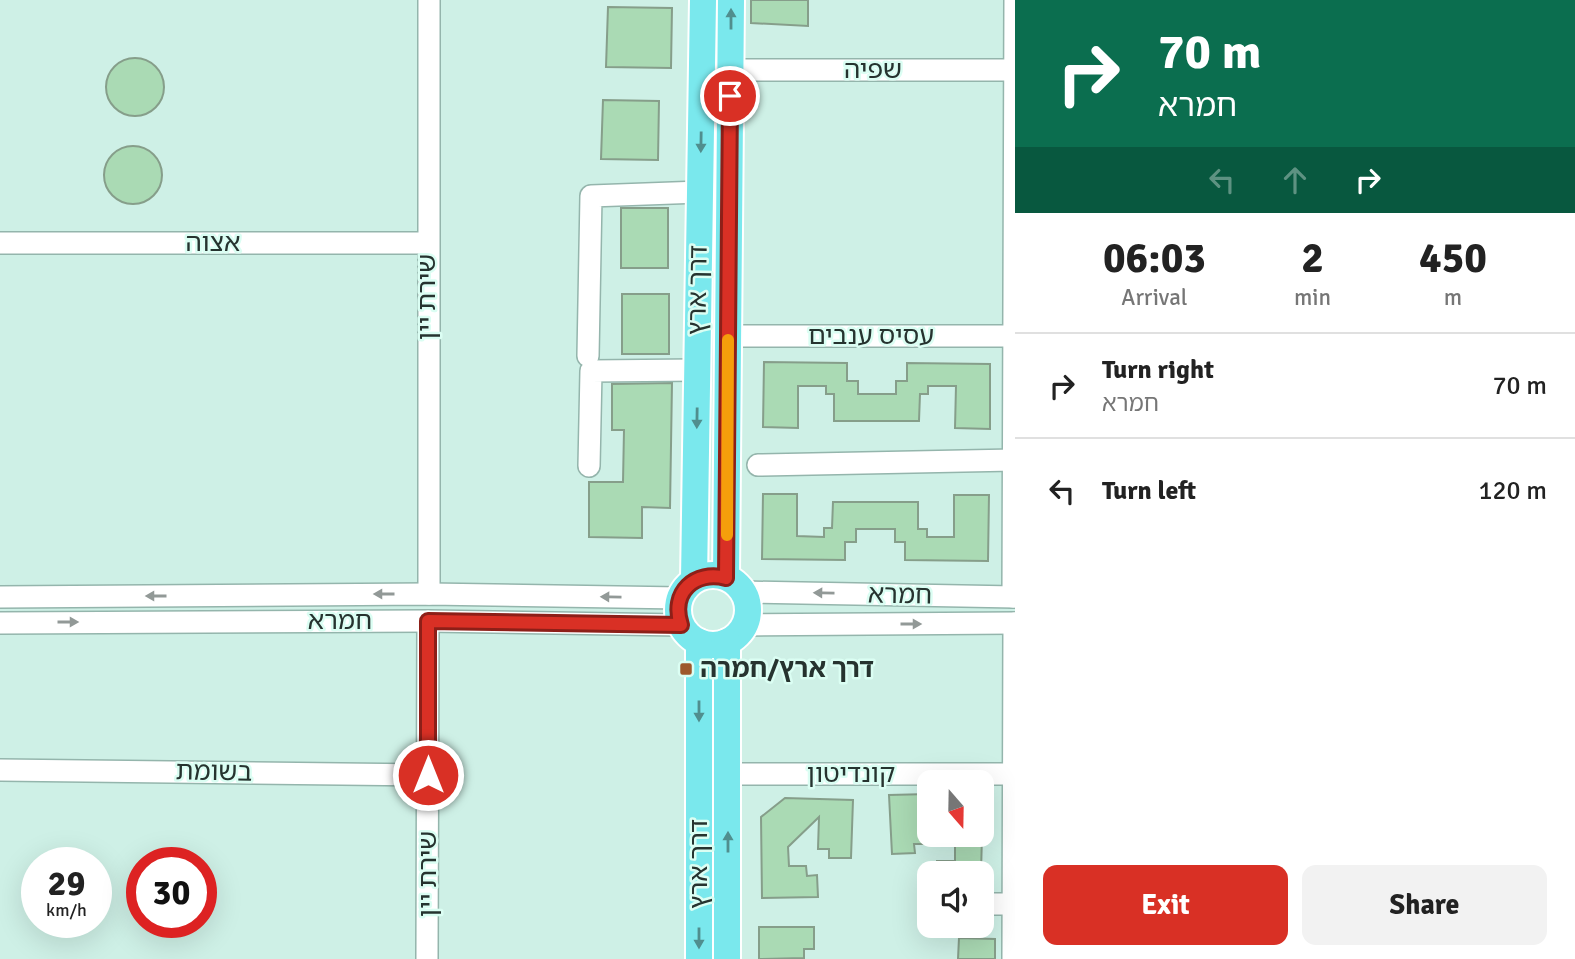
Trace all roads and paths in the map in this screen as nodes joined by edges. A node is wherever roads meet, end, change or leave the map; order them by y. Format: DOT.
graph roads {
  1 [pos="429,0"];
  2 [pos="703,0"];
  3 [pos="731,0"];
  4 [pos="1015,0"];
  5 [pos="731,70"];
  6 [pos="1014,70"];
  7 [pos="700,192"];
  8 [pos="0,243"];
  9 [pos="427,243"];
  10 [pos="728,336"];
  11 [pos="1014,336"];
  12 [pos="588,356"];
  13 [pos="697,370"];
  14 [pos="1014,460"];
  15 [pos="758,465"];
  16 [pos="589,466"];
  17 [pos="735,584"];
  18 [pos="687,589"];
  19 [pos="429,594"];
  20 [pos="0,597"];
  21 [pos="1014,597"];
  22 [pos="428,621"];
  23 [pos="0,623"];
  24 [pos="1015,623"];
  25 [pos="690,634"];
  26 [pos="736,634"];
  27 [pos="0,770"];
  28 [pos="728,774"];
  29 [pos="1014,774"];
  30 [pos="428,775"];
  31 [pos="994,904"];
  32 [pos="1013,904"];
  33 [pos="427,959"];
  34 [pos="699,959"];
  35 [pos="727,959"];
  36 [pos="1013,959"];
  1 -- 9 [label="street, שירת יין"];
  2 -- 7 [label="main road, דרך ארץ, one-way"];
  5 -- 3 [label="main road, דרך ארץ, one-way"];
  4 -- 6 [label="street"];
  5 -- 6 [label="street, שפיה"];
  5 -- 10 [label="main road, דרך ארץ"];
  6 -- 11 [label="street"];
  7 -- 12 [label="street"];
  7 -- 13 [label="main road, דרך ארץ"];
  8 -- 9 [label="street, אצוה"];
  9 -- 19 [label="street, שירת יין"];
  10 -- 11 [label="street, עסיס ענבים"];
  10 -- 17 [label="main road, דרך ארץ"];
  11 -- 14 [label="street"];
  13 -- 16 [label="street"];
  13 -- 18 [label="main road, דרך ארץ, one-way"];
  14 -- 15 [label="street"];
  14 -- 21 [label="street"];
  17 -- 18 [label="main road"];
  21 -- 17 [label="street, חמרא, one-way"];
  17 -- 26 [label="main road"];
  18 -- 19 [label="street, חמרא, one-way"];
  18 -- 25 [label="main road"];
  19 -- 20 [label="street, חמרא, one-way"];
  23 -- 22 [label="street, חמרא, one-way"];
  22 -- 25 [label="street, חמרא"];
  22 -- 30 [label="street, שירת יין"];
  26 -- 24 [label="street, חמרא, one-way"];
  24 -- 29 [label="street"];
  25 -- 26 [label="main road"];
  25 -- 34 [label="main road, דרך ארץ, one-way"];
  26 -- 28 [label="main road, דרך ארץ"];
  27 -- 30 [label="street, בשומת"];
  28 -- 29 [label="street, קונדיטון"];
  35 -- 28 [label="main road, דרך ארץ, one-way"];
  29 -- 32 [label="street"];
  30 -- 33 [label="street, שירת יין"];
  31 -- 32 [label="street"];
  32 -- 36 [label="street"];
}
